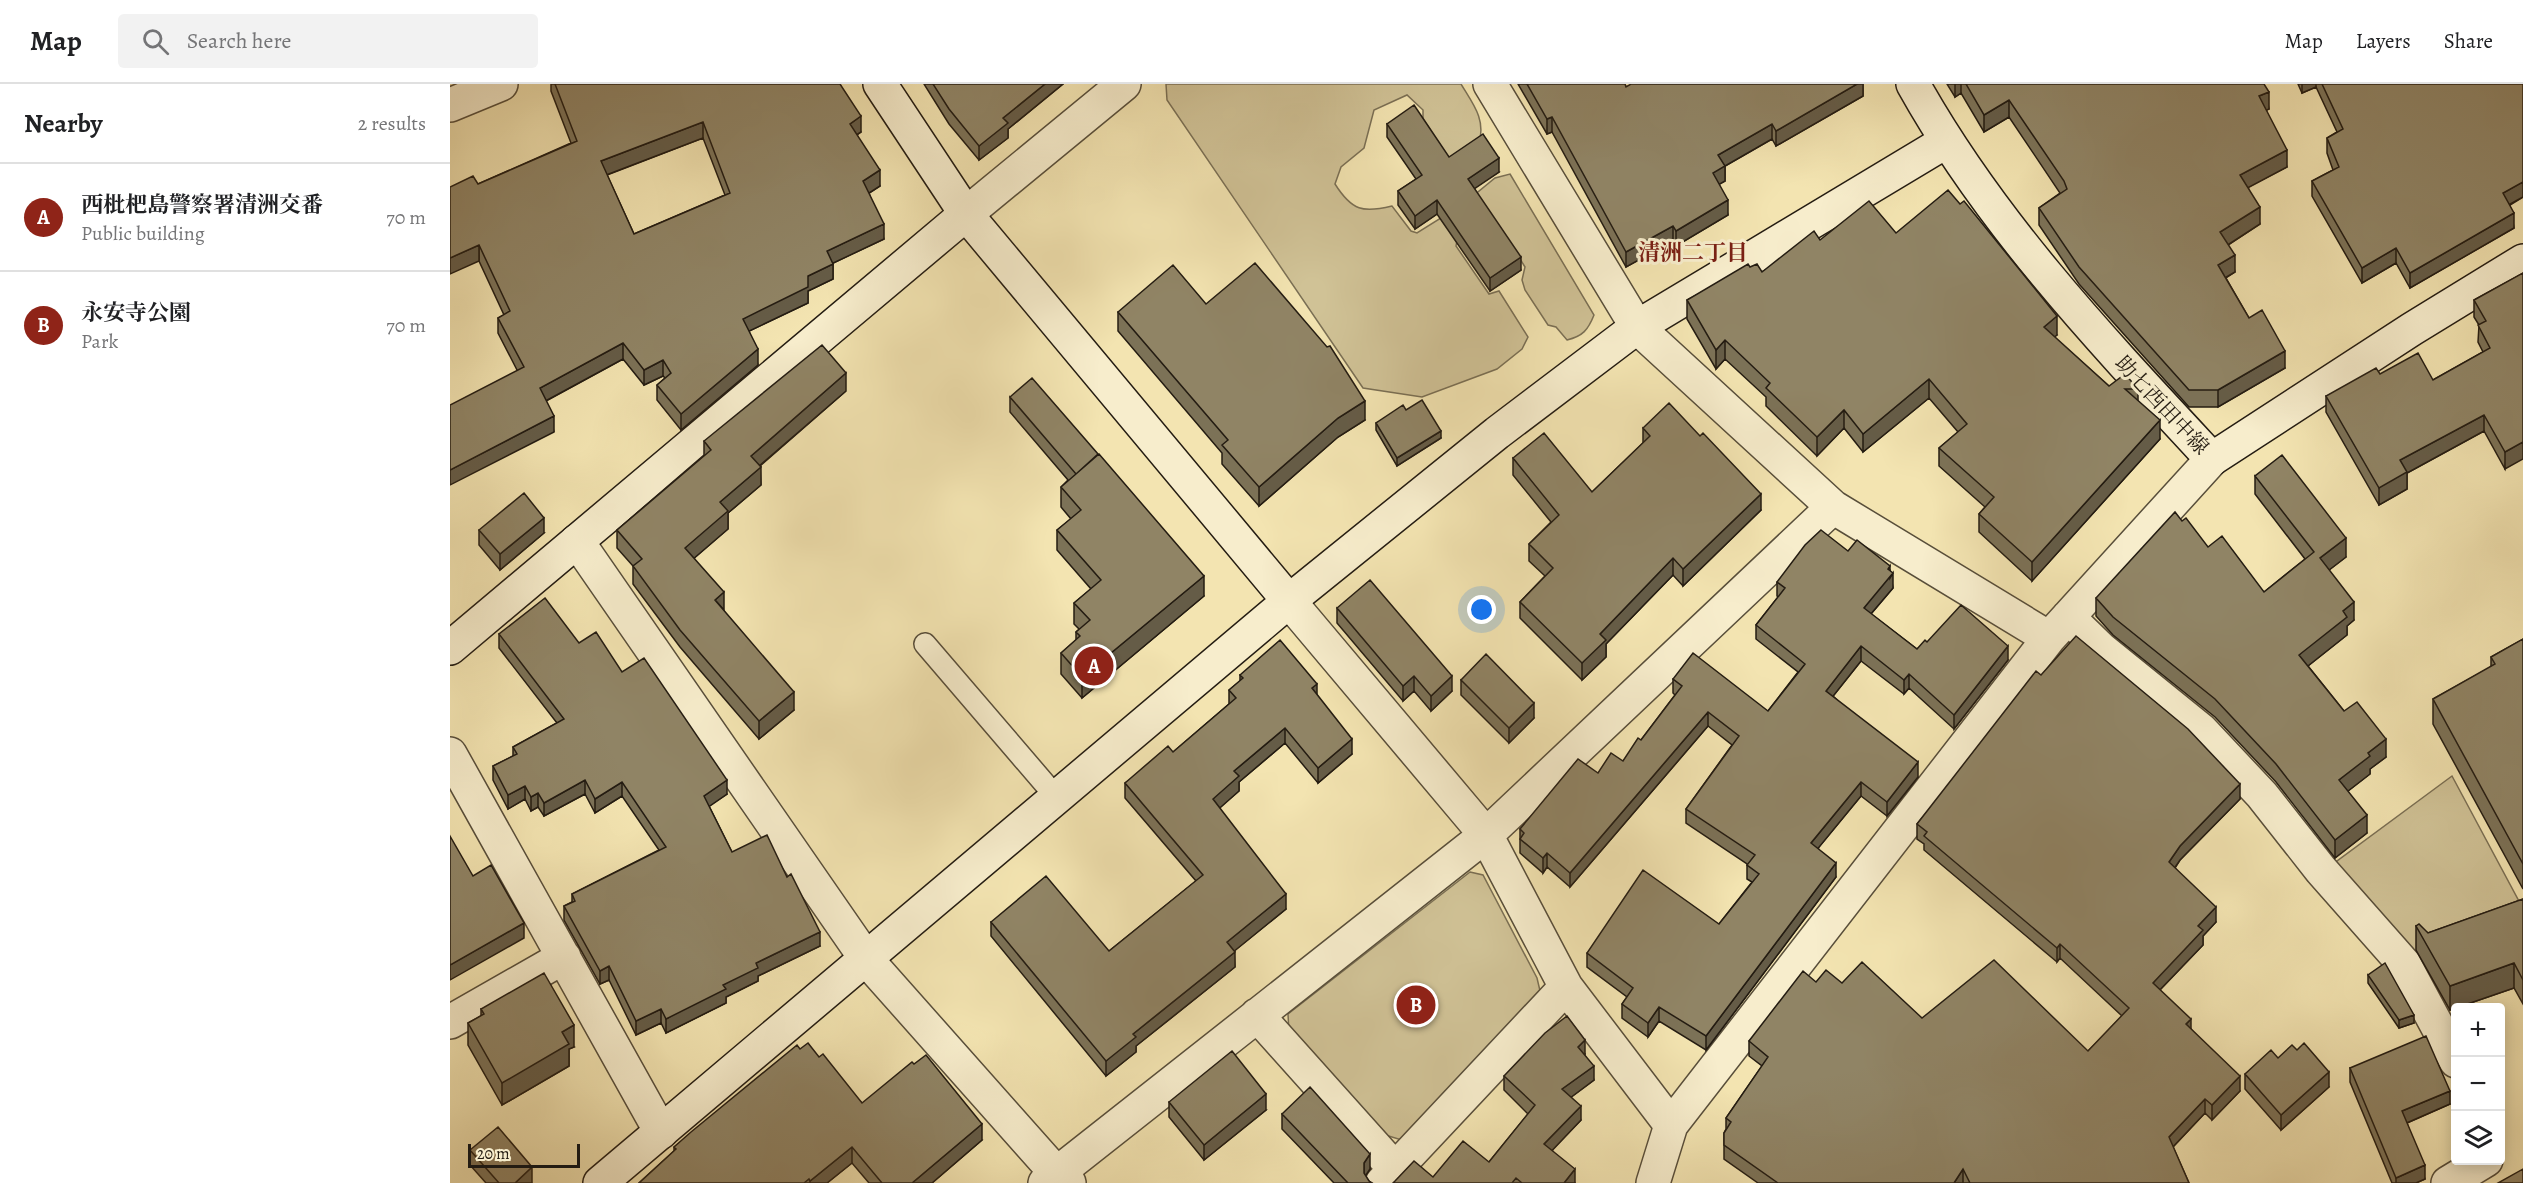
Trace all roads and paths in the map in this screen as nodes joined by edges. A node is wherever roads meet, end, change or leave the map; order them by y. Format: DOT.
graph roads {
  1 [pos="501,84"];
  2 [pos="880,84"];
  3 [pos="1124,84"];
  4 [pos="1490,84"];
  5 [pos="1913,84"];
  6 [pos="450,105"];
  7 [pos="1946,142"];
  8 [pos="966,214"];
  9 [pos="2523,261"];
  10 [pos="1637,327"];
  11 [pos="2212,459"];
  12 [pos="1833,507"];
  13 [pos="577,541"];
  14 [pos="1289,601"];
  15 [pos="2059,628"];
  16 [pos="925,644"];
  17 [pos="450,648"];
  18 [pos="450,754"];
  19 [pos="1057,798"];
  20 [pos="1486,835"];
  21 [pos="564,957"];
  22 [pos="867,960"];
  23 [pos="1566,987"];
  24 [pos="1257,1016"];
  25 [pos="450,1022"];
  26 [pos="2454,1057"];
  27 [pos="1671,1125"];
  28 [pos="661,1132"];
  29 [pos="2479,1165"];
  30 [pos="1389,1176"];
  31 [pos="1057,1180"];
  32 [pos="600,1183"];
  33 [pos="1653,1183"];
  34 [pos="2448,1183"];
  1 -- 6 [label="street"];
  2 -- 8 [label="street"];
  3 -- 8 [label="street"];
  4 -- 10 [label="street"];
  5 -- 7 [label="street, 助七西田中線"];
  7 -- 10 [label="street"];
  7 -- 11 [label="street, 助七西田中線"];
  8 -- 13 [label="street"];
  8 -- 14 [label="street"];
  9 -- 11 [label="street, 助七西田中線"];
  10 -- 12 [label="street"];
  10 -- 14 [label="street"];
  11 -- 15 [label="street"];
  12 -- 15 [label="street"];
  12 -- 20 [label="street"];
  13 -- 17 [label="street"];
  13 -- 22 [label="street"];
  14 -- 19 [label="street"];
  14 -- 20 [label="street"];
  15 -- 26 [label="street"];
  15 -- 27 [label="street"];
  16 -- 19 [label="lane"];
  18 -- 21 [label="street"];
  19 -- 22 [label="street"];
  20 -- 23 [label="street"];
  20 -- 24 [label="street"];
  21 -- 25 [label="street"];
  21 -- 28 [label="street"];
  22 -- 28 [label="street"];
  22 -- 31 [label="street"];
  23 -- 27 [label="street"];
  23 -- 30 [label="street"];
  24 -- 30 [label="street"];
  24 -- 31 [label="street"];
  27 -- 33 [label="street"];
  28 -- 32 [label="street"];
  29 -- 34 [label="street"];
}
